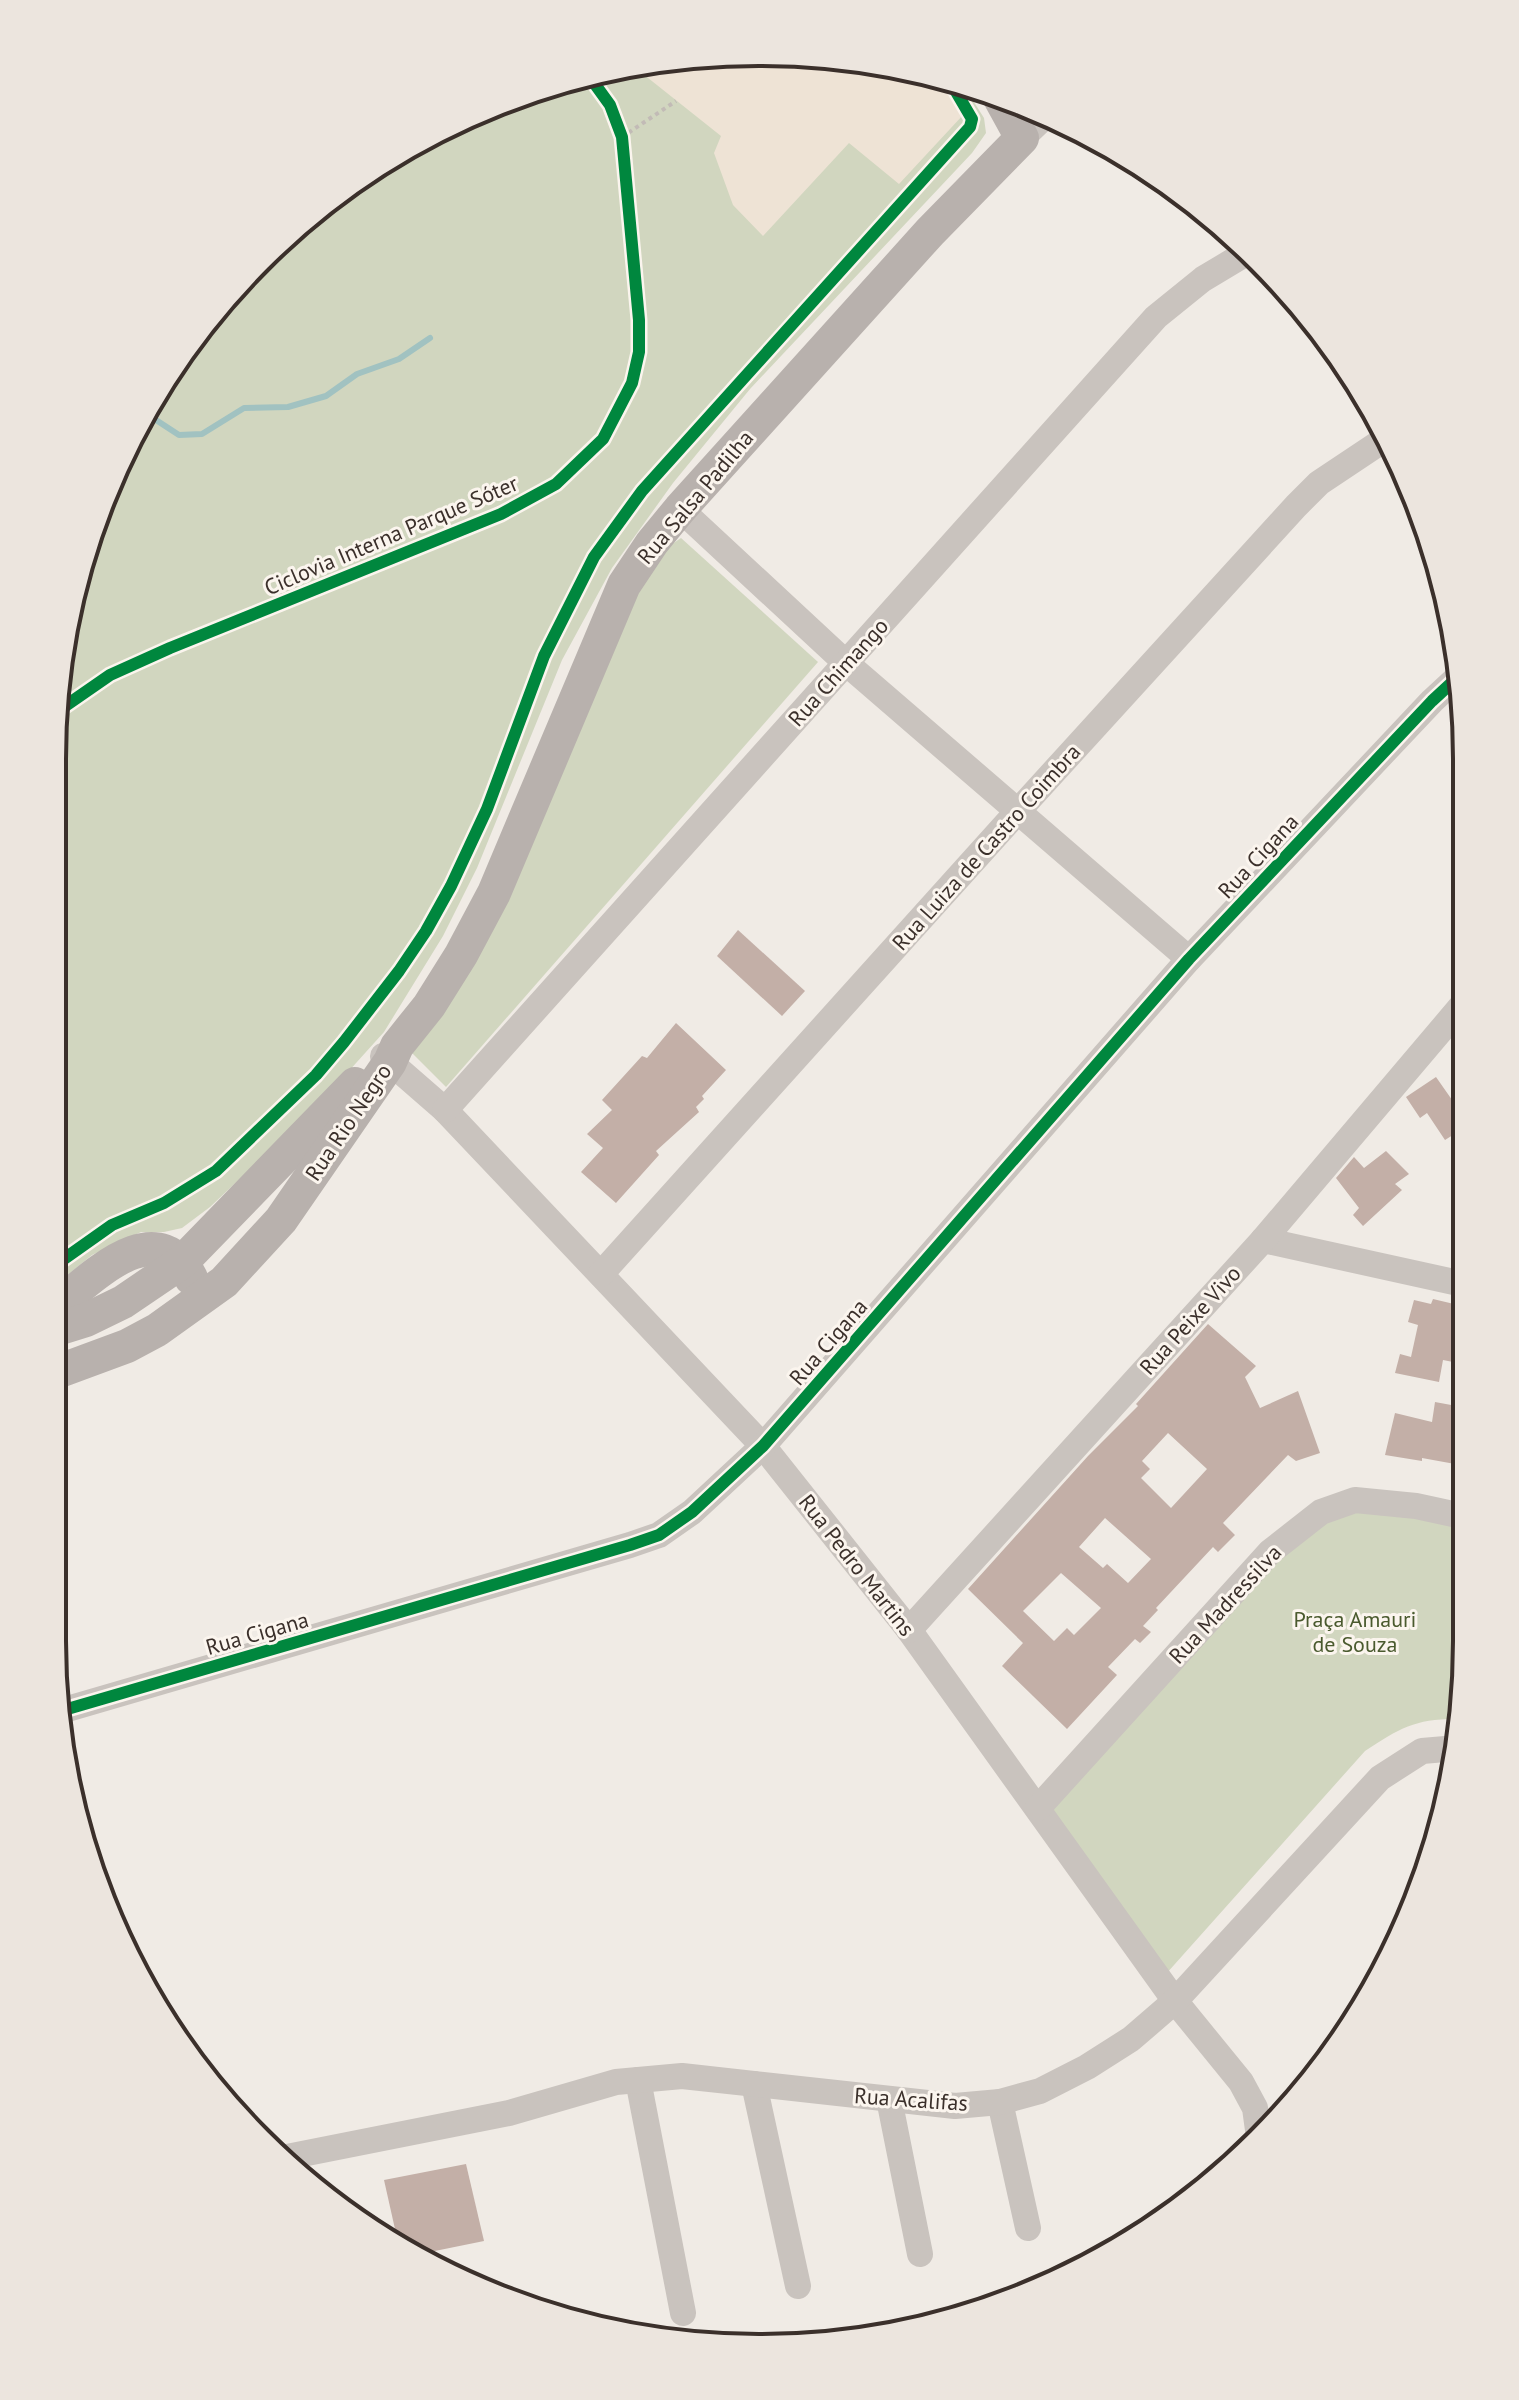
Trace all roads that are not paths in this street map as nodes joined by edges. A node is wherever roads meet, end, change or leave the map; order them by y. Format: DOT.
graph roads {
  1 [pos="1034,126"];
  2 [pos="1238,258"];
  3 [pos="1377,445"];
  4 [pos="680,509"];
  5 [pos="846,663"];
  6 [pos="1449,685"];
  7 [pos="1450,694"];
  8 [pos="1432,701"];
  9 [pos="1018,811"];
  10 [pos="1189,959"];
  11 [pos="1453,1016"];
  12 [pos="390,1055"];
  13 [pos="445,1110"];
  14 [pos="1263,1240"];
  15 [pos="182,1262"];
  16 [pos="601,1274"];
  17 [pos="1453,1282"];
  18 [pos="66,1298"];
  19 [pos="66,1326"];
  20 [pos="127,1346"];
  21 [pos="66,1371"];
  22 [pos="763,1446"];
  23 [pos="1453,1514"];
  24 [pos="909,1630"];
  25 [pos="69,1708"];
  26 [pos="1444,1749"];
  27 [pos="1038,1808"];
  28 [pos="1175,2001"];
  29 [pos="638,2080"];
  30 [pos="754,2084"];
  31 [pos="889,2099"];
  32 [pos="1000,2102"];
  33 [pos="1257,2123"];
  34 [pos="301,2161"];
  35 [pos="1028,2228"];
  36 [pos="920,2254"];
  37 [pos="798,2286"];
  38 [pos="683,2313"];
  1 -- 4 [label="main road, Rua Salsa Padilha"];
  2 -- 5 [label="street, Rua Chimango"];
  3 -- 9 [label="street, Rua Luiza de Castro Coimbra"];
  4 -- 5 [label="street"];
  4 -- 12 [label="main road, Rua Salsa Padilha"];
  5 -- 9 [label="street"];
  5 -- 13 [label="street, Rua Chimango"];
  6 -- 8 [label="street, Rua Cigana"];
  7 -- 8 [label="street, Rua Cigana"];
  8 -- 10 [label="street, Rua Cigana"];
  9 -- 10 [label="street"];
  9 -- 16 [label="street, Rua Luiza de Castro Coimbra"];
  10 -- 22 [label="street, Rua Cigana"];
  11 -- 14 [label="street, Rua Peixe Vivo"];
  12 -- 13 [label="street, Rua Pedro Martins"];
  12 -- 15 [label="main road, Rua Rio Negro"];
  12 -- 20 [label="main road, Rua Rio Negro"];
  13 -- 16 [label="street, Rua Pedro Martins"];
  14 -- 17 [label="street"];
  14 -- 24 [label="street, Rua Peixe Vivo"];
  15 -- 18 [label="main road"];
  15 -- 19 [label="main road, Rua Rio Negro"];
  15 -- 20 [label="main road"];
  16 -- 22 [label="street, Rua Pedro Martins"];
  20 -- 21 [label="main road, Rua Rio Negro"];
  22 -- 24 [label="street, Rua Pedro Martins"];
  22 -- 25 [label="street, Rua Cigana"];
  23 -- 27 [label="street, Rua Madressilva"];
  24 -- 27 [label="street, Rua Pedro Martins"];
  26 -- 28 [label="street, Rua Acalifas"];
  27 -- 28 [label="street, Rua Pedro Martins"];
  28 -- 32 [label="street, Rua Acalifas"];
  28 -- 33 [label="street, Rua Pedro Martins"];
  29 -- 30 [label="street, Rua Acalifas"];
  29 -- 34 [label="street, Rua Acalifas"];
  29 -- 38 [label="street"];
  30 -- 31 [label="street, Rua Acalifas"];
  30 -- 37 [label="street"];
  31 -- 32 [label="street, Rua Acalifas"];
  31 -- 36 [label="street"];
  32 -- 35 [label="street"];
}
